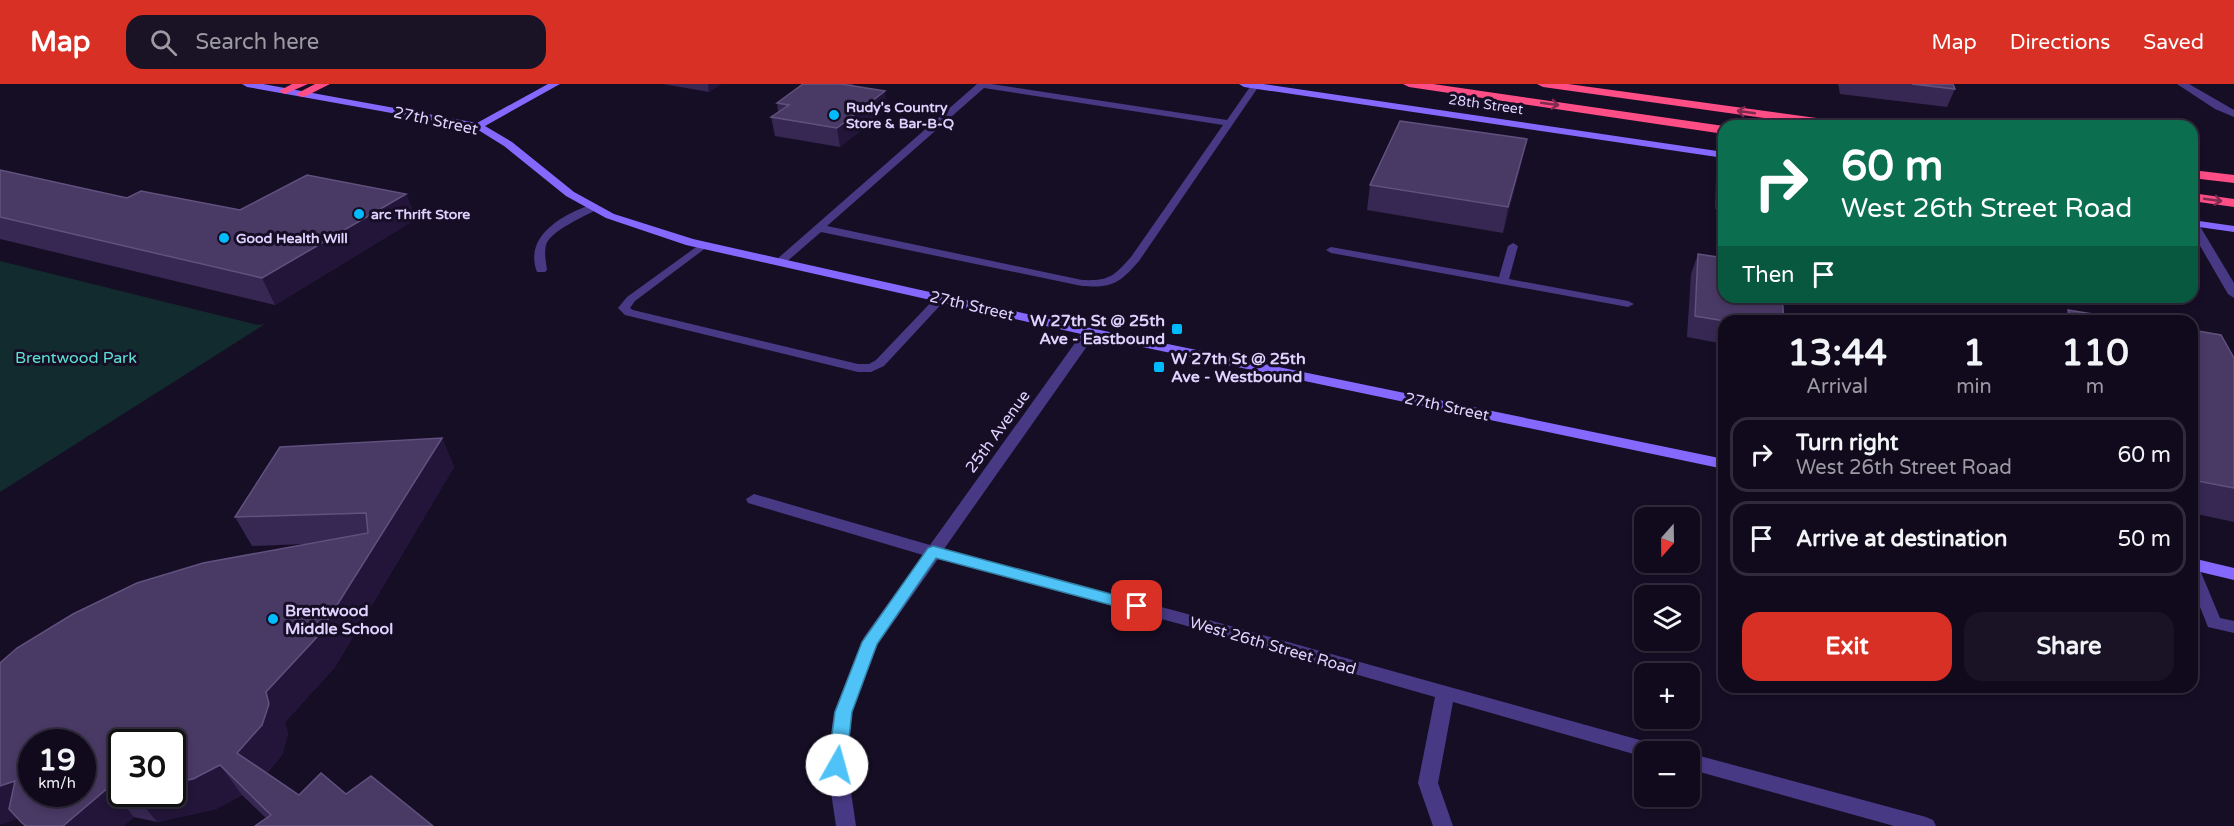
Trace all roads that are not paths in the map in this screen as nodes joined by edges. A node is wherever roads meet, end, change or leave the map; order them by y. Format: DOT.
graph roads {
  1 [pos="247,84"];
  2 [pos="324,84"];
  3 [pos="555,84"];
  4 [pos="1244,84"];
  5 [pos="1409,84"];
  6 [pos="1543,84"];
  7 [pos="2182,84"];
  8 [pos="982,85"];
  9 [pos="1256,86"];
  10 [pos="302,89"];
  11 [pos="285,91"];
  12 [pos="2234,114"];
  13 [pos="1802,120"];
  14 [pos="1229,123"];
  15 [pos="478,126"];
  16 [pos="1718,129"];
  17 [pos="1718,153"];
  18 [pos="2198,175"];
  19 [pos="2234,179"];
  20 [pos="2198,198"];
  21 [pos="2234,203"];
  22 [pos="594,207"];
  23 [pos="2198,224"];
  24 [pos="819,228"];
  25 [pos="2234,229"];
  26 [pos="2198,233"];
  27 [pos="703,245"];
  28 [pos="1513,246"];
  29 [pos="1331,250"];
  30 [pos="780,262"];
  31 [pos="542,270"];
  32 [pos="1503,281"];
  33 [pos="2234,294"];
  34 [pos="941,298"];
  35 [pos="1628,304"];
  36 [pos="1090,332"];
  37 [pos="1718,463"];
  38 [pos="754,499"];
  39 [pos="933,552"];
  40 [pos="2198,565"];
  41 [pos="2234,574"];
  42 [pos="2198,584"];
  43 [pos="2234,627"];
  44 [pos="1446,694"];
  45 [pos="1634,746"];
  46 [pos="1700,764"];
  47 [pos="846,826"];
  48 [pos="1443,826"];
  49 [pos="1926,826"];
  1 -- 11 [label="street"];
  2 -- 10 [label="highway"];
  3 -- 15 [label="street"];
  4 -- 9 [label="street, 28th Street"];
  5 -- 16 [label="highway, one-way"];
  13 -- 6 [label="highway, one-way"];
  7 -- 12 [label="street"];
  8 -- 14 [label="lane"];
  8 -- 24 [label="lane"];
  9 -- 14 [label="lane"];
  9 -- 17 [label="street, 28th Street"];
  10 -- 11 [label="highway"];
  10 -- 15 [label="street, 27th Street"];
  14 -- 24 [label="lane"];
  15 -- 22 [label="street, 27th Street"];
  18 -- 19 [label="highway"];
  20 -- 21 [label="highway, one-way"];
  22 -- 27 [label="street, 27th Street"];
  22 -- 31 [label="lane"];
  23 -- 25 [label="street"];
  24 -- 30 [label="lane"];
  26 -- 33 [label="street"];
  27 -- 30 [label="street, 27th Street"];
  27 -- 34 [label="lane"];
  28 -- 32 [label="lane"];
  29 -- 32 [label="lane"];
  30 -- 34 [label="street, 27th Street"];
  32 -- 35 [label="lane"];
  34 -- 36 [label="street, 27th Street"];
  36 -- 37 [label="street, 27th Street"];
  36 -- 39 [label="street, 25th Avenue"];
  38 -- 39 [label="street, West 26th Street Road"];
  39 -- 44 [label="street, West 26th Street Road"];
  39 -- 47 [label="street, 25th Avenue"];
  40 -- 41 [label="street"];
  42 -- 43 [label="lane"];
  44 -- 45 [label="street, West 26th Street Road"];
  44 -- 48 [label="street"];
  46 -- 49 [label="street"];
}
